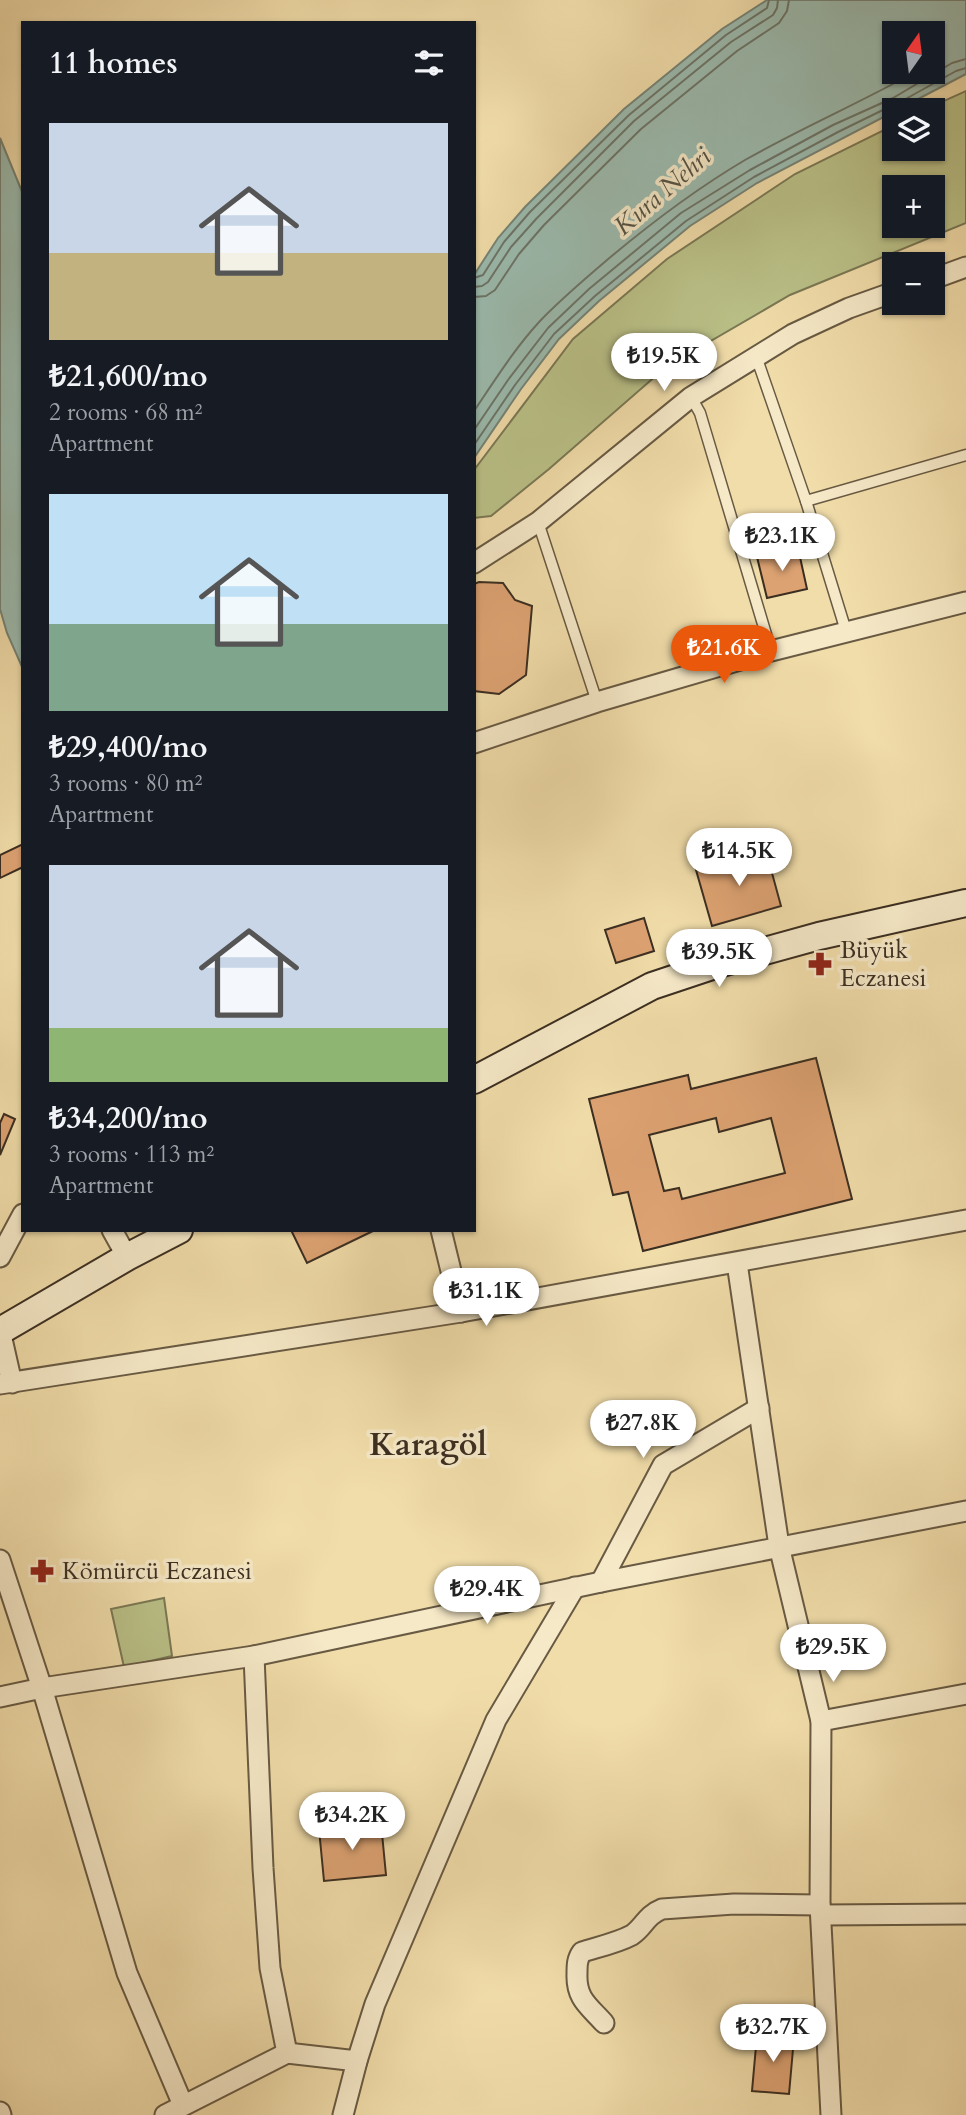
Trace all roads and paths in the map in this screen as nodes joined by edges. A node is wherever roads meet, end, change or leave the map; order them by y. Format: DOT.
graph roads {
  1 [pos="966,267"];
  2 [pos="945,275"];
  3 [pos="882,296"];
  4 [pos="756,356"];
  5 [pos="691,397"];
  6 [pos="966,455"];
  7 [pos="806,501"];
  8 [pos="538,522"];
  9 [pos="476,562"];
  10 [pos="966,602"];
  11 [pos="846,631"];
  12 [pos="771,651"];
  13 [pos="597,702"];
  14 [pos="476,742"];
  15 [pos="966,903"];
  16 [pos="476,1079"];
  17 [pos="21,1218"];
  18 [pos="966,1220"];
  19 [pos="113,1232"];
  20 [pos="175,1232"];
  21 [pos="441,1232"];
  22 [pos="0,1257"];
  23 [pos="127,1257"];
  24 [pos="737,1263"];
  25 [pos="461,1312"];
  26 [pos="0,1331"];
  27 [pos="6,1383"];
  28 [pos="759,1408"];
  29 [pos="966,1511"];
  30 [pos="779,1546"];
  31 [pos="0,1560"];
  32 [pos="601,1582"];
  33 [pos="575,1587"];
  34 [pos="254,1656"];
  35 [pos="42,1688"];
  36 [pos="966,1695"];
  37 [pos="0,1698"];
  38 [pos="821,1721"];
  39 [pos="820,1910"];
  40 [pos="966,1914"];
  41 [pos="604,2023"];
  42 [pos="287,2053"];
  43 [pos="356,2061"];
  44 [pos="183,2105"];
  45 [pos="165,2115"];
  46 [pos="343,2115"];
  47 [pos="831,2115"];
  1 -- 2 [label="street"];
  3 -- 4 [label="street"];
  4 -- 5 [label="street"];
  4 -- 7 [label="lane"];
  5 -- 8 [label="street"];
  5 -- 12 [label="lane"];
  6 -- 7 [label="lane"];
  7 -- 11 [label="lane"];
  8 -- 9 [label="street"];
  8 -- 13 [label="lane"];
  10 -- 11 [label="street"];
  11 -- 12 [label="street"];
  12 -- 13 [label="street"];
  13 -- 14 [label="street"];
  15 -- 16 [label="main road"];
  17 -- 22 [label="street"];
  18 -- 24 [label="street"];
  19 -- 23 [label="street"];
  20 -- 23 [label="main road"];
  21 -- 25 [label="street"];
  23 -- 26 [label="main road"];
  24 -- 25 [label="street"];
  24 -- 28 [label="street"];
  25 -- 27 [label="street"];
  26 -- 27 [label="street"];
  28 -- 30 [label="street"];
  28 -- 32 [label="street"];
  29 -- 30 [label="street"];
  30 -- 32 [label="street"];
  30 -- 38 [label="street"];
  31 -- 35 [label="street"];
  32 -- 33 [label="street"];
  33 -- 34 [label="street"];
  33 -- 43 [label="street"];
  34 -- 35 [label="street"];
  34 -- 42 [label="street"];
  35 -- 37 [label="street"];
  35 -- 44 [label="street"];
  36 -- 38 [label="street"];
  38 -- 39 [label="street"];
  39 -- 40 [label="street"];
  39 -- 41 [label="street"];
  39 -- 47 [label="street"];
  42 -- 43 [label="street"];
  42 -- 44 [label="street"];
  43 -- 46 [label="street"];
  44 -- 45 [label="street"];
}
